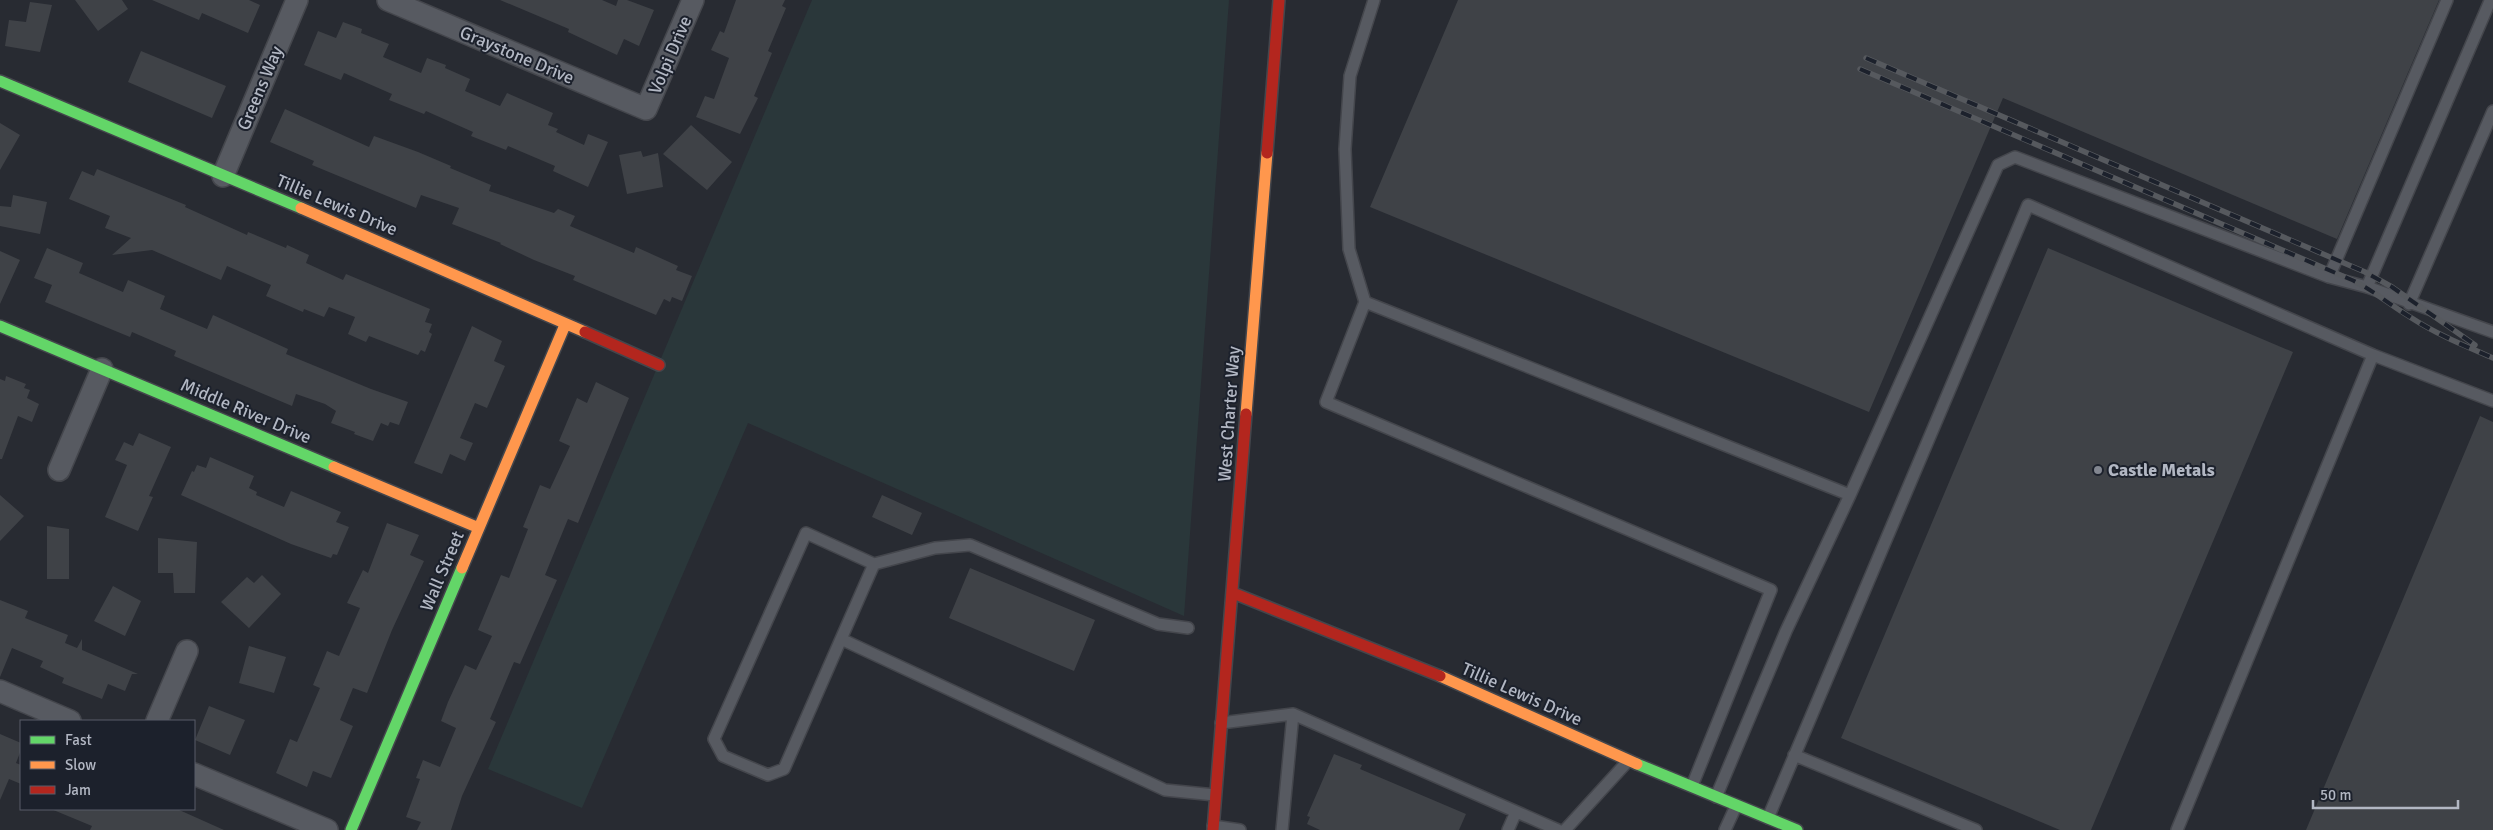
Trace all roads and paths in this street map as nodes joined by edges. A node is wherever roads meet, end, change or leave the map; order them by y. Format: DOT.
graph roads {
  1 [pos="297,0"];
  2 [pos="388,0"];
  3 [pos="693,0"];
  4 [pos="1278,0"];
  5 [pos="1374,0"];
  6 [pos="2447,0"];
  7 [pos="2490,1"];
  8 [pos="0,81"];
  9 [pos="646,110"];
  10 [pos="2493,111"];
  11 [pos="223,176"];
  12 [pos="2330,277"];
  13 [pos="2367,287"];
  14 [pos="1365,302"];
  15 [pos="2409,304"];
  16 [pos="565,325"];
  17 [pos="0,326"];
  18 [pos="2493,332"];
  19 [pos="2373,355"];
  20 [pos="659,365"];
  21 [pos="102,369"];
  22 [pos="2493,401"];
  23 [pos="59,470"];
  24 [pos="1850,495"];
  25 [pos="479,528"];
  26 [pos="874,564"];
  27 [pos="1233,592"];
  28 [pos="1188,628"];
  29 [pos="841,639"];
  30 [pos="186,651"];
  31 [pos="0,691"];
  32 [pos="1294,714"];
  33 [pos="68,720"];
  34 [pos="157,720"];
  35 [pos="1221,723"];
  36 [pos="1794,755"];
  37 [pos="1628,760"];
  38 [pos="195,774"];
  39 [pos="1692,787"];
  40 [pos="1216,795"];
  41 [pos="1716,798"];
  42 [pos="1736,806"];
  43 [pos="1516,812"];
  44 [pos="1767,818"];
  45 [pos="1213,828"];
  46 [pos="327,830"];
  47 [pos="351,830"];
  48 [pos="1240,830"];
  49 [pos="1282,830"];
  50 [pos="1508,830"];
  51 [pos="1558,830"];
  52 [pos="1565,830"];
  53 [pos="1725,830"];
  54 [pos="1796,830"];
  55 [pos="1976,830"];
  56 [pos="2177,830"];
  1 -- 11 [label="street, Greens Way"];
  2 -- 9 [label="street, Graystone Drive"];
  3 -- 9 [label="street, Volpi Drive"];
  4 -- 27 [label="main road, West Charter Way"];
  5 -- 14 [label="lane"];
  6 -- 12 [label="lane"];
  7 -- 13 [label="lane"];
  8 -- 11 [label="main road, Tillie Lewis Drive"];
  10 -- 15 [label="lane"];
  11 -- 16 [label="main road, Tillie Lewis Drive"];
  12 -- 13 [label="lane"];
  12 -- 24 [label="lane"];
  13 -- 15 [label="lane"];
  14 -- 24 [label="lane"];
  14 -- 39 [label="lane"];
  15 -- 18 [label="lane"];
  16 -- 20 [label="main road, Tillie Lewis Drive"];
  16 -- 25 [label="main road, Wall Street"];
  17 -- 21 [label="main road, Middle River Drive"];
  19 -- 22 [label="lane"];
  19 -- 36 [label="lane"];
  19 -- 56 [label="lane"];
  21 -- 23 [label="street"];
  21 -- 25 [label="main road, Middle River Drive"];
  24 -- 41 [label="lane"];
  25 -- 47 [label="main road, Wall Street"];
  26 -- 28 [label="lane"];
  26 -- 29 [label="lane"];
  26 -- 29 [label="lane"];
  27 -- 35 [label="main road, West Charter Way"];
  27 -- 37 [label="main road, Tillie Lewis Drive"];
  29 -- 40 [label="lane"];
  30 -- 34 [label="street"];
  31 -- 33 [label="street"];
  32 -- 35 [label="lane"];
  32 -- 43 [label="lane"];
  32 -- 49 [label="lane"];
  35 -- 40 [label="main road, West Charter Way"];
  36 -- 44 [label="lane"];
  36 -- 55 [label="lane"];
  37 -- 39 [label="main road, Tillie Lewis Drive"];
  37 -- 52 [label="lane"];
  38 -- 46 [label="street"];
  39 -- 41 [label="main road, Tillie Lewis Drive"];
  40 -- 45 [label="main road, West Charter Way"];
  41 -- 42 [label="main road, Tillie Lewis Drive"];
  42 -- 44 [label="main road, Tillie Lewis Drive"];
  42 -- 53 [label="lane"];
  43 -- 50 [label="lane"];
  43 -- 51 [label="lane"];
  44 -- 54 [label="main road, Tillie Lewis Drive"];
  45 -- 48 [label="lane"];
}
